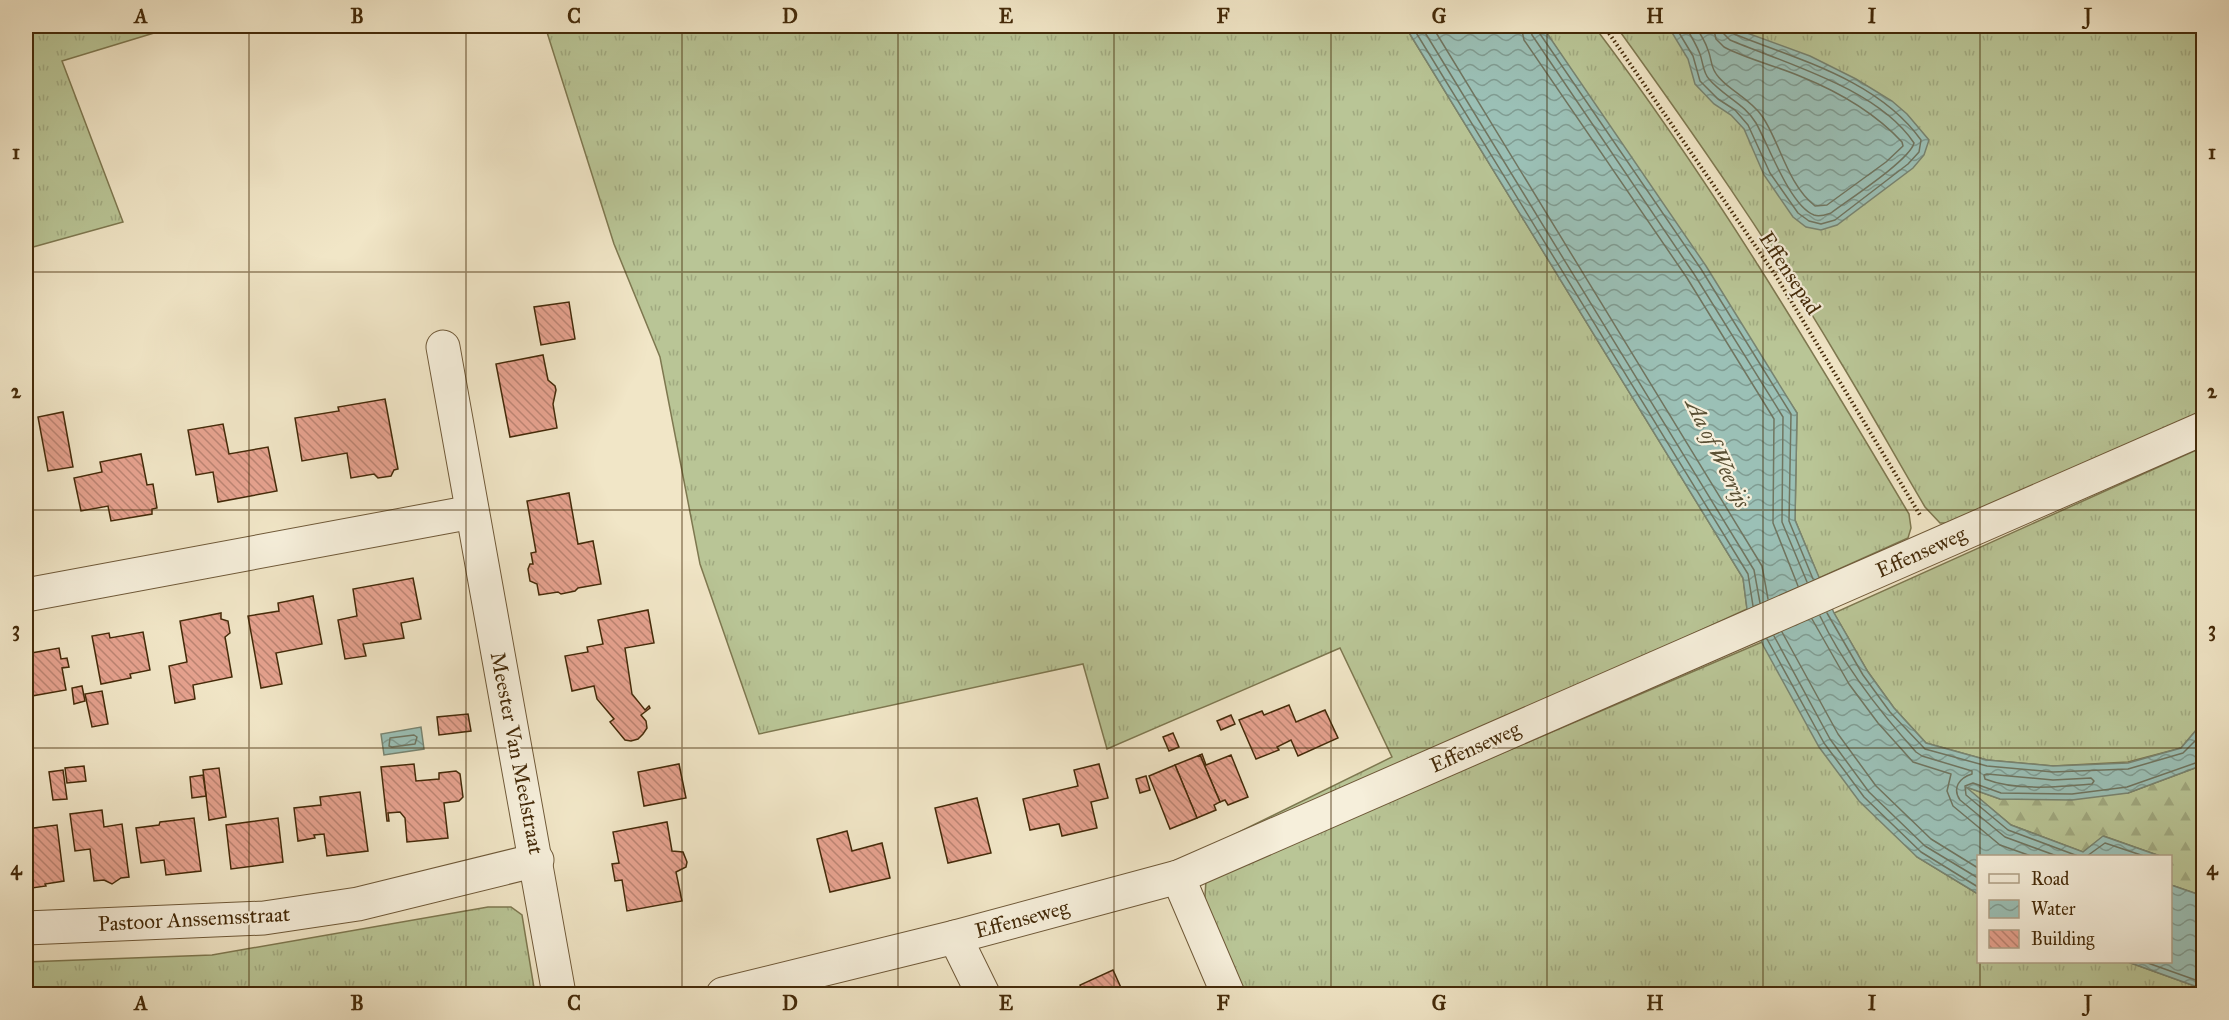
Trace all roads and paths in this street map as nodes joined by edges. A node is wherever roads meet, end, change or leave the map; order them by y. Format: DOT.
graph roads {
  1 [pos="1604,26"];
  2 [pos="443,347"];
  3 [pos="2204,428"];
  4 [pos="472,512"];
  5 [pos="1936,545"];
  6 [pos="26,595"];
  7 [pos="537,860"];
  8 [pos="1178,877"];
  9 [pos="26,928"];
  10 [pos="954,937"];
  11 [pos="559,994"];
  12 [pos="723,994"];
  13 [pos="983,994"];
  14 [pos="1228,994"];
  1 -- 5 [label="path, Effensepad"];
  2 -- 4 [label="street, Meester Van Meelstraat"];
  3 -- 5 [label="street, Effenseweg"];
  4 -- 6 [label="street"];
  4 -- 7 [label="street, Meester Van Meelstraat"];
  5 -- 8 [label="street, Effenseweg"];
  7 -- 9 [label="street, Pastoor Anssemsstraat"];
  7 -- 11 [label="street, Meester Van Meelstraat"];
  8 -- 10 [label="street, Effenseweg"];
  8 -- 14 [label="street"];
  10 -- 12 [label="street, Effenseweg"];
  10 -- 13 [label="street"];
}
